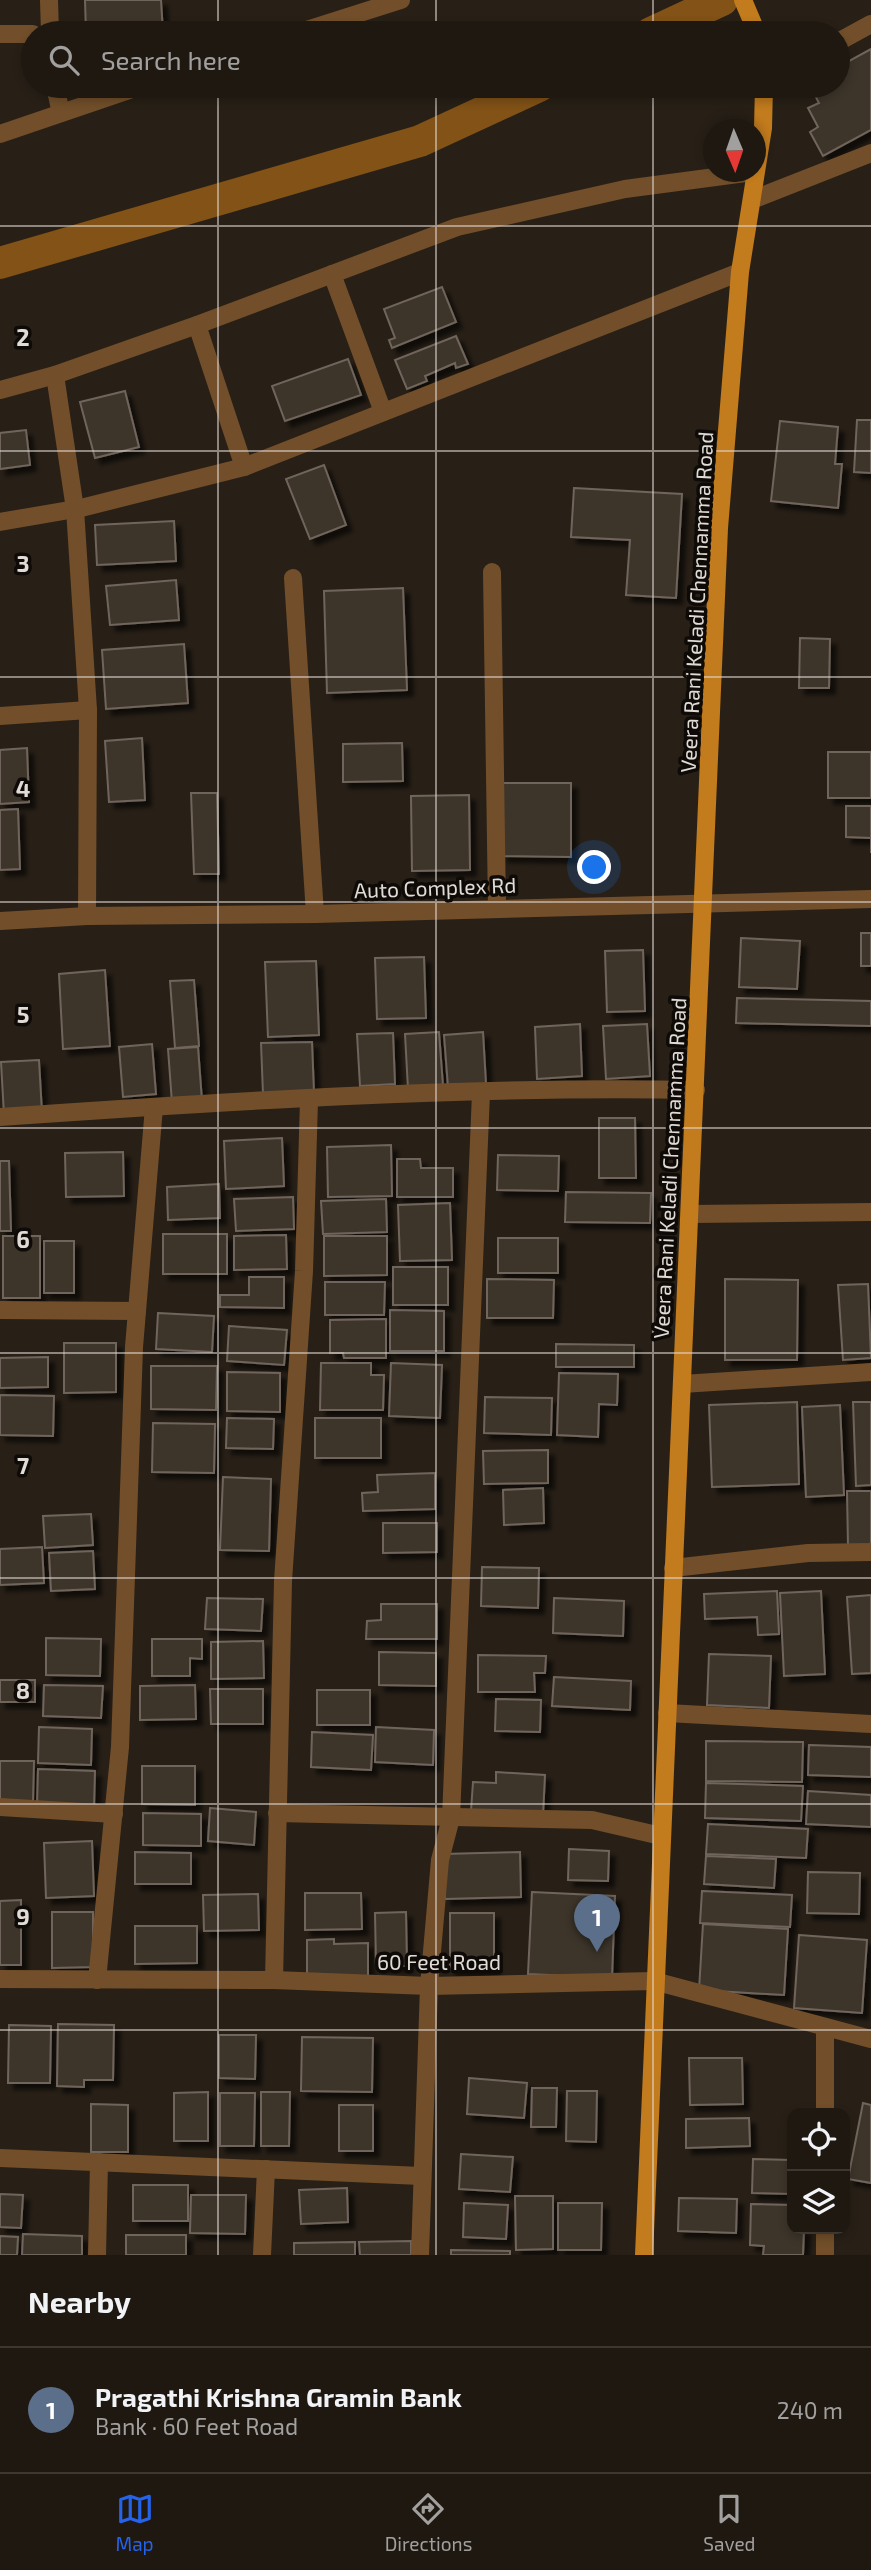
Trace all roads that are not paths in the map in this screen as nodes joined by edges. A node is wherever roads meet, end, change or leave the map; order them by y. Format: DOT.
graph roads {
  1 [pos="49,0"];
  2 [pos="401,0"];
  3 [pos="743,0"];
  4 [pos="50,21"];
  5 [pos="335,21"];
  6 [pos="752,21"];
  7 [pos="871,24"];
  8 [pos="0,34"];
  9 [pos="21,34"];
  10 [pos="850,35"];
  11 [pos="58,98"];
  12 [pos="105,98"];
  13 [pos="764,98"];
  14 [pos="61,113"];
  15 [pos="763,119"];
  16 [pos="0,134"];
  17 [pos="871,153"];
  18 [pos="703,178"];
  19 [pos="754,182"];
  20 [pos="752,201"];
  21 [pos="740,272"];
  22 [pos="332,274"];
  23 [pos="197,326"];
  24 [pos="55,375"];
  25 [pos="0,390"];
  26 [pos="383,412"];
  27 [pos="244,467"];
  28 [pos="75,509"];
  29 [pos="0,522"];
  30 [pos="492,572"];
  31 [pos="293,578"];
  32 [pos="88,710"];
  33 [pos="0,716"];
  34 [pos="871,899"];
  35 [pos="705,902"];
  36 [pos="497,908"];
  37 [pos="315,914"];
  38 [pos="87,916"];
  39 [pos="0,921"];
  40 [pos="696,1090"];
  41 [pos="481,1093"];
  42 [pos="309,1100"];
  43 [pos="154,1107"];
  44 [pos="0,1117"];
  45 [pos="871,1212"];
  46 [pos="690,1214"];
  47 [pos="0,1310"];
  48 [pos="137,1311"];
  49 [pos="871,1372"];
  50 [pos="682,1384"];
  51 [pos="871,1552"];
  52 [pos="673,1568"];
  53 [pos="667,1713"];
  54 [pos="871,1724"];
  55 [pos="0,1807"];
  56 [pos="277,1813"];
  57 [pos="114,1814"];
  58 [pos="451,1818"];
  59 [pos="661,1836"];
  60 [pos="0,1979"];
  61 [pos="97,1980"];
  62 [pos="274,1980"];
  63 [pos="654,1981"];
  64 [pos="429,1986"];
  65 [pos="825,2027"];
  66 [pos="871,2039"];
  67 [pos="825,2108"];
  68 [pos="0,2158"];
  69 [pos="99,2162"];
  70 [pos="266,2169"];
  71 [pos="421,2176"];
  72 [pos="825,2234"];
  73 [pos="97,2255"];
  74 [pos="262,2255"];
  75 [pos="420,2255"];
  76 [pos="644,2255"];
  77 [pos="825,2255"];
  1 -- 4 [label="street"];
  2 -- 5 [label="street"];
  3 -- 6 [label="main road"];
  7 -- 10 [label="street"];
  8 -- 9 [label="street"];
  11 -- 14 [label="street"];
  12 -- 14 [label="street"];
  13 -- 15 [label="main road, Veera Rani Keladi Chennamma Road"];
  14 -- 16 [label="street"];
  17 -- 20 [label="street"];
  18 -- 22 [label="street"];
  19 -- 20 [label="main road, Veera Rani Keladi Chennamma Road"];
  20 -- 21 [label="main road, Veera Rani Keladi Chennamma Road"];
  21 -- 26 [label="street"];
  21 -- 35 [label="main road, Veera Rani Keladi Chennamma Road"];
  22 -- 23 [label="street"];
  22 -- 26 [label="street"];
  23 -- 24 [label="street"];
  23 -- 27 [label="street"];
  24 -- 25 [label="street"];
  24 -- 28 [label="street"];
  26 -- 27 [label="street"];
  27 -- 28 [label="street"];
  28 -- 29 [label="street"];
  28 -- 32 [label="street"];
  30 -- 36 [label="street"];
  31 -- 37 [label="street"];
  32 -- 33 [label="street"];
  32 -- 38 [label="street"];
  34 -- 35 [label="street, Auto Complex Rd"];
  35 -- 36 [label="street, Auto Complex Rd"];
  35 -- 40 [label="main road, Veera Rani Keladi Chennamma Road"];
  36 -- 37 [label="street, Auto Complex Rd"];
  37 -- 38 [label="street, Auto Complex Rd"];
  38 -- 39 [label="street, Auto Complex Rd"];
  40 -- 41 [label="street"];
  40 -- 46 [label="main road, Veera Rani Keladi Chennamma Road"];
  41 -- 42 [label="street"];
  41 -- 58 [label="street"];
  42 -- 43 [label="street"];
  42 -- 56 [label="street"];
  43 -- 44 [label="street"];
  43 -- 48 [label="street"];
  45 -- 46 [label="street"];
  46 -- 50 [label="main road, Veera Rani Keladi Chennamma Road"];
  47 -- 48 [label="street"];
  48 -- 57 [label="street"];
  49 -- 50 [label="street"];
  50 -- 52 [label="main road, Veera Rani Keladi Chennamma Road"];
  51 -- 52 [label="street"];
  52 -- 53 [label="main road, Veera Rani Keladi Chennamma Road"];
  53 -- 54 [label="street"];
  53 -- 59 [label="main road, Veera Rani Keladi Chennamma Road"];
  55 -- 57 [label="street"];
  56 -- 58 [label="street"];
  56 -- 62 [label="street"];
  57 -- 61 [label="street"];
  58 -- 59 [label="street"];
  58 -- 64 [label="street"];
  59 -- 63 [label="main road, Veera Rani Keladi Chennamma Road"];
  60 -- 61 [label="street, 60 Feet Road"];
  61 -- 62 [label="street, 60 Feet Road"];
  62 -- 64 [label="street, 60 Feet Road"];
  63 -- 64 [label="street, 60 Feet Road"];
  63 -- 65 [label="street, 60 Feet Road"];
  63 -- 76 [label="main road, Veera Rani Keladi Chennamma Road"];
  64 -- 71 [label="street"];
  65 -- 66 [label="street, 60 Feet Road"];
  65 -- 67 [label="street"];
  68 -- 69 [label="street"];
  69 -- 70 [label="street"];
  69 -- 73 [label="street"];
  70 -- 71 [label="street"];
  70 -- 74 [label="street"];
  71 -- 75 [label="street"];
  72 -- 77 [label="street"];
}
